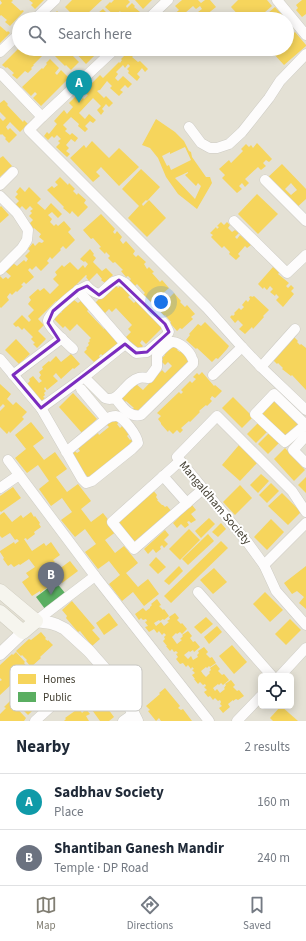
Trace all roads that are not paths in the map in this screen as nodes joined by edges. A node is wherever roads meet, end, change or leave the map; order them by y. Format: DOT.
graph roads {
  1 [pos="55,0"];
  2 [pos="168,0"];
  3 [pos="278,0"];
  4 [pos="42,12"];
  5 [pos="155,12"];
  6 [pos="288,12"];
  7 [pos="294,20"];
  8 [pos="306,35"];
  9 [pos="12,41"];
  10 [pos="0,52"];
  11 [pos="306,54"];
  12 [pos="107,56"];
  13 [pos="0,73"];
  14 [pos="42,117"];
  15 [pos="189,127"];
  16 [pos="13,172"];
  17 [pos="265,180"];
  18 [pos="0,185"];
  19 [pos="0,196"];
  20 [pos="234,221"];
  21 [pos="306,221"];
  22 [pos="306,255"];
  23 [pos="0,270"];
  24 [pos="78,290"];
  25 [pos="295,329"];
  26 [pos="62,338"];
  27 [pos="125,344"];
  28 [pos="242,347"];
  29 [pos="73,349"];
  30 [pos="0,359"];
  31 [pos="261,367"];
  32 [pos="13,375"];
  33 [pos="213,375"];
  34 [pos="84,377"];
  35 [pos="81,389"];
  36 [pos="115,398"];
  37 [pos="41,408"];
  38 [pos="306,410"];
  39 [pos="106,419"];
  40 [pos="306,425"];
  41 [pos="306,436"];
  42 [pos="66,452"];
  43 [pos="8,460"];
  44 [pos="180,461"];
  45 [pos="306,463"];
  46 [pos="19,475"];
  47 [pos="163,476"];
  48 [pos="0,488"];
  49 [pos="203,489"];
  50 [pos="187,503"];
  51 [pos="306,512"];
  52 [pos="306,523"];
  53 [pos="264,565"];
  54 [pos="95,576"];
  55 [pos="0,591"];
  56 [pos="198,592"];
  57 [pos="0,612"];
  58 [pos="36,621"];
  59 [pos="306,625"];
  60 [pos="23,632"];
  61 [pos="306,648"];
  62 [pos="0,654"];
  63 [pos="101,665"];
  64 [pos="269,673"];
  65 [pos="283,673"];
  66 [pos="258,699"];
  67 [pos="46,711"];
  68 [pos="35,721"];
  69 [pos="209,721"];
  70 [pos="237,721"];
  1 -- 4 [label="street"];
  2 -- 5 [label="street"];
  3 -- 6 [label="street"];
  7 -- 8 [label="street"];
  9 -- 10 [label="street"];
  11 -- 15 [label="street"];
  12 -- 14 [label="street"];
  13 -- 14 [label="street"];
  14 -- 28 [label="street"];
  16 -- 18 [label="street"];
  17 -- 21 [label="street"];
  19 -- 23 [label="street"];
  20 -- 22 [label="street"];
  24 -- 26 [label="street"];
  24 -- 27 [label="street"];
  24 -- 27 [label="street"];
  25 -- 31 [label="street"];
  26 -- 29 [label="street"];
  26 -- 32 [label="street"];
  27 -- 34 [label="street"];
  28 -- 31 [label="street"];
  28 -- 33 [label="street"];
  30 -- 32 [label="street"];
  31 -- 38 [label="street"];
  32 -- 37 [label="street"];
  34 -- 36 [label="street"];
  34 -- 37 [label="street"];
  35 -- 39 [label="street"];
  36 -- 36 [label="street"];
  37 -- 42 [label="street"];
  39 -- 42 [label="street"];
  39 -- 42 [label="street"];
  40 -- 40 [label="street"];
  41 -- 45 [label="street"];
  43 -- 46 [label="street"];
  44 -- 47 [label="street"];
  44 -- 49 [label="street, Mangaldham Society"];
  44 -- 51 [label="street, Mangaldham Society"];
  46 -- 48 [label="street"];
  46 -- 54 [label="street"];
  47 -- 50 [label="street"];
  47 -- 50 [label="street"];
  49 -- 50 [label="street"];
  49 -- 53 [label="street, Mangaldham Society"];
  52 -- 53 [label="street"];
  53 -- 59 [label="street, Mangaldham Society"];
  54 -- 58 [label="street"];
  54 -- 69 [label="street"];
  55 -- 58 [label="main road"];
  56 -- 64 [label="street"];
  57 -- 60 [label="main road"];
  58 -- 60 [label="main road"];
  58 -- 63 [label="street"];
  60 -- 62 [label="street"];
  61 -- 65 [label="street"];
  66 -- 70 [label="street"];
  67 -- 68 [label="street"];
}
